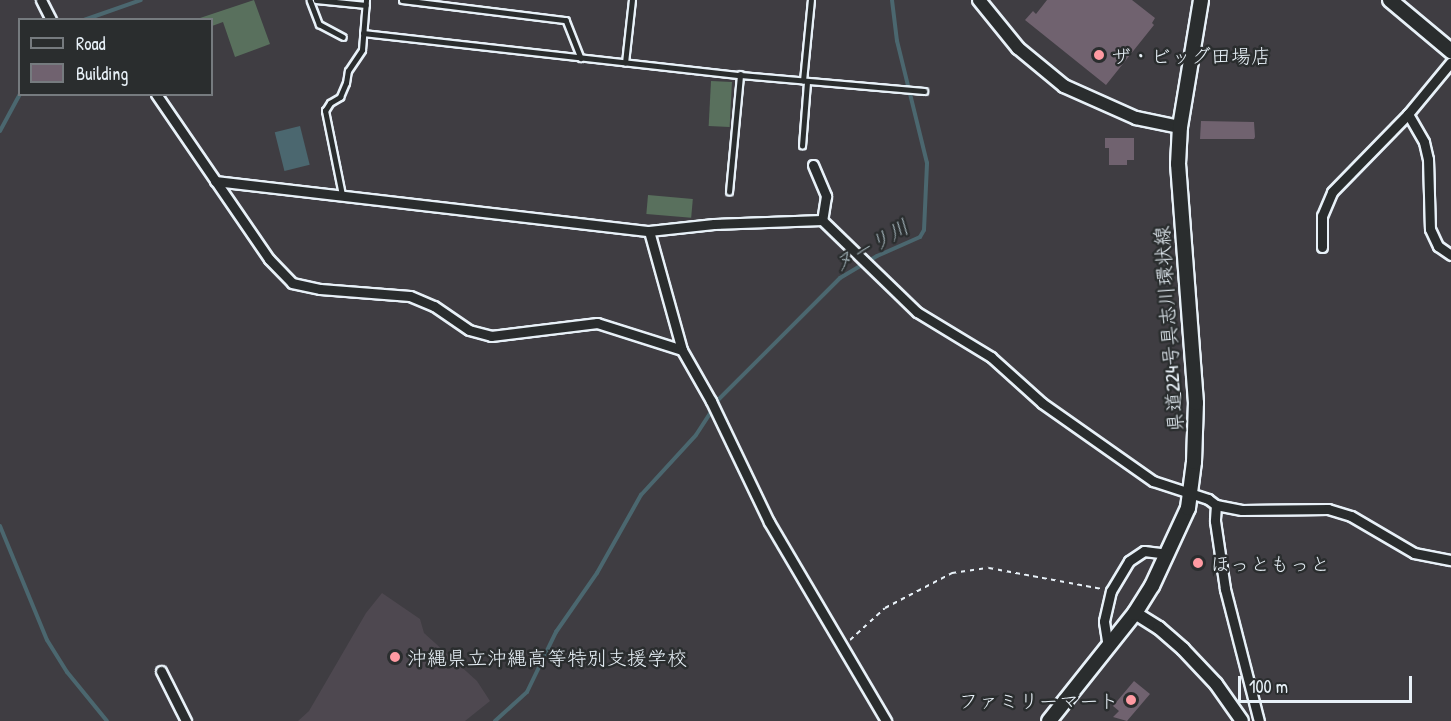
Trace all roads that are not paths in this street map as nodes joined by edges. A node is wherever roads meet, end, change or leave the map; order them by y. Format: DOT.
graph roads {
  1 [pos="41,0"];
  2 [pos="310,0"];
  3 [pos="316,0"];
  4 [pos="402,0"];
  5 [pos="632,0"];
  6 [pos="811,0"];
  7 [pos="980,0"];
  8 [pos="1201,0"];
  9 [pos="1390,0"];
  10 [pos="366,2"];
  11 [pos="50,18"];
  12 [pos="363,33"];
  13 [pos="344,37"];
  14 [pos="1451,51"];
  15 [pos="581,58"];
  16 [pos="1451,62"];
  17 [pos="625,63"];
  18 [pos="740,75"];
  19 [pos="805,82"];
  20 [pos="924,91"];
  21 [pos="157,96"];
  22 [pos="1408,114"];
  23 [pos="1180,127"];
  24 [pos="802,146"];
  25 [pos="813,165"];
  26 [pos="215,181"];
  27 [pos="729,192"];
  28 [pos="342,196"];
  29 [pos="822,220"];
  30 [pos="649,231"];
  31 [pos="1322,247"];
  32 [pos="1451,255"];
  33 [pos="682,350"];
  34 [pos="1190,493"];
  35 [pos="1216,505"];
  36 [pos="1168,554"];
  37 [pos="1451,560"];
  38 [pos="1135,613"];
  39 [pos="1108,646"];
  40 [pos="161,670"];
  41 [pos="186,721"];
  42 [pos="886,721"];
  43 [pos="1049,721"];
  44 [pos="1242,721"];
  45 [pos="1259,721"];
  1 -- 11 [label="street"];
  2 -- 13 [label="lane"];
  3 -- 10 [label="lane"];
  4 -- 15 [label="lane"];
  5 -- 17 [label="lane"];
  6 -- 19 [label="lane"];
  7 -- 23 [label="street"];
  8 -- 23 [label="main road, 県道224号具志川環状線"];
  9 -- 14 [label="main road"];
  10 -- 12 [label="lane"];
  12 -- 15 [label="lane"];
  12 -- 28 [label="lane"];
  15 -- 17 [label="lane"];
  16 -- 22 [label="street"];
  17 -- 18 [label="lane"];
  18 -- 19 [label="lane"];
  18 -- 27 [label="lane"];
  19 -- 20 [label="lane"];
  19 -- 24 [label="lane"];
  21 -- 26 [label="street"];
  22 -- 31 [label="street"];
  22 -- 32 [label="street"];
  23 -- 34 [label="main road, 県道224号具志川環状線"];
  25 -- 29 [label="street"];
  26 -- 28 [label="street"];
  26 -- 33 [label="street"];
  28 -- 30 [label="street"];
  29 -- 30 [label="street"];
  29 -- 34 [label="street"];
  30 -- 33 [label="street"];
  33 -- 42 [label="street"];
  34 -- 35 [label="street"];
  34 -- 36 [label="main road, 県道224号具志川環状線"];
  35 -- 37 [label="street"];
  35 -- 45 [label="street"];
  36 -- 38 [label="main road, 県道224号具志川環状線"];
  36 -- 39 [label="street"];
  38 -- 39 [label="main road, 県道224号具志川環状線"];
  38 -- 44 [label="street"];
  39 -- 43 [label="main road, 県道224号具志川環状線"];
  40 -- 41 [label="street"];
}
